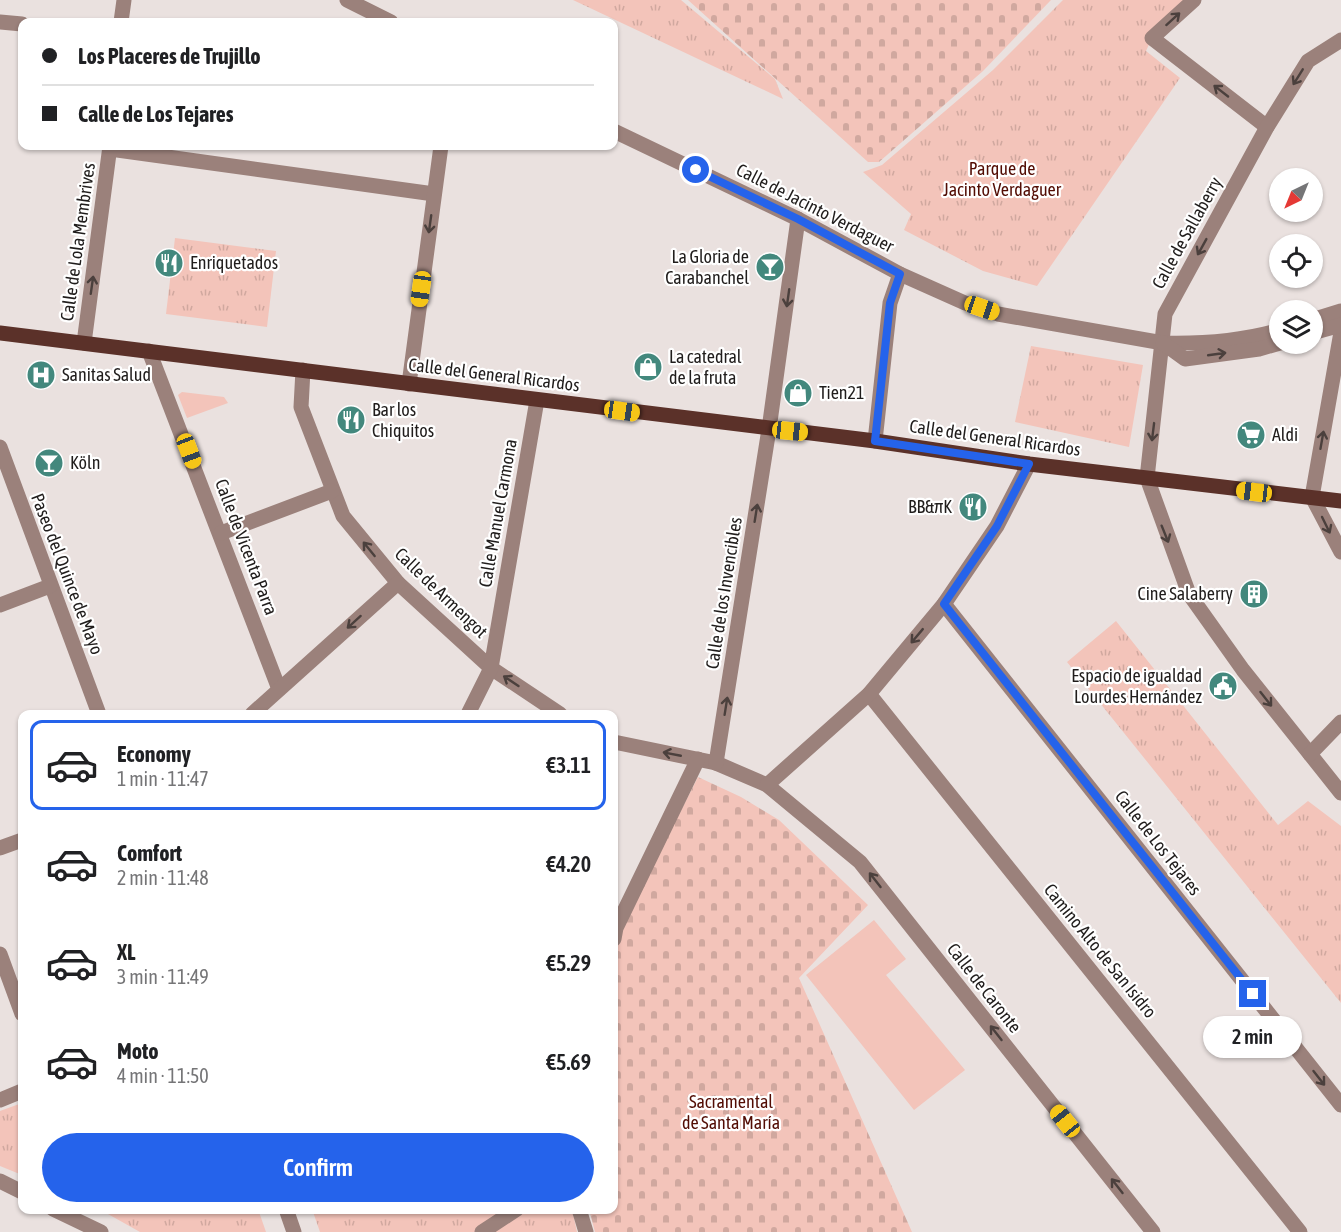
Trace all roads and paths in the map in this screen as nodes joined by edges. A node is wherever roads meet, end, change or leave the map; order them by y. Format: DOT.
graph roads {
  1 [pos="124,0"];
  2 [pos="347,0"];
  3 [pos="1194,0"];
  4 [pos="122,18"];
  5 [pos="383,18"];
  6 [pos="0,22"];
  7 [pos="18,24"];
  8 [pos="1341,40"];
  9 [pos="1267,127"];
  10 [pos="618,133"];
  11 [pos="110,150"];
  12 [pos="131,150"];
  13 [pos="440,150"];
  14 [pos="434,194"];
  15 [pos="798,219"];
  16 [pos="900,274"];
  17 [pos="1341,311"];
  18 [pos="1323,317"];
  19 [pos="1341,325"];
  20 [pos="1323,330"];
  21 [pos="1341,332"];
  22 [pos="0,333"];
  23 [pos="1269,333"];
  24 [pos="84,343"];
  25 [pos="1163,343"];
  26 [pos="1269,346"];
  27 [pos="149,351"];
  28 [pos="303,370"];
  29 [pos="409,384"];
  30 [pos="537,400"];
  31 [pos="770,429"];
  32 [pos="875,441"];
  33 [pos="0,447"];
  34 [pos="1029,464"];
  35 [pos="4,473"];
  36 [pos="1147,478"];
  37 [pos="332,491"];
  38 [pos="1312,497"];
  39 [pos="1341,501"];
  40 [pos="220,533"];
  41 [pos="1341,552"];
  42 [pos="398,583"];
  43 [pos="51,586"];
  44 [pos="944,604"];
  45 [pos="0,605"];
  46 [pos="491,668"];
  47 [pos="279,689"];
  48 [pos="869,694"];
  49 [pos="98,710"];
  50 [pos="256,710"];
  51 [pos="470,710"];
  52 [pos="554,710"];
  53 [pos="1341,722"];
  54 [pos="618,743"];
  55 [pos="1310,754"];
  56 [pos="698,759"];
  57 [pos="716,764"];
  58 [pos="767,785"];
  59 [pos="1341,793"];
  60 [pos="18,841"];
  61 [pos="0,848"];
  62 [pos="618,924"];
  63 [pos="0,954"];
  64 [pos="18,1003"];
  65 [pos="18,1093"];
  66 [pos="0,1100"];
  67 [pos="1341,1105"];
  68 [pos="0,1181"];
  69 [pos="18,1190"];
  70 [pos="63,1214"];
  71 [pos="288,1214"];
  72 [pos="509,1214"];
  73 [pos="581,1214"];
  74 [pos="101,1232"];
  75 [pos="294,1232"];
  76 [pos="482,1232"];
  77 [pos="586,1232"];
  78 [pos="1153,1232"];
  79 [pos="1300,1232"];
  1 -- 4 [label="street"];
  2 -- 5 [label="street"];
  9 -- 3 [label="street, one-way"];
  6 -- 7 [label="street"];
  8 -- 9 [label="street, Calle de Sallaberry, one-way"];
  9 -- 25 [label="street, Calle de Sallaberry, one-way"];
  10 -- 15 [label="street, Calle de Jacinto Verdaguer"];
  24 -- 11 [label="street, Calle de Lola Membrives, one-way"];
  12 -- 14 [label="street"];
  13 -- 14 [label="street"];
  14 -- 29 [label="street, one-way"];
  15 -- 16 [label="street, Calle de Jacinto Verdaguer"];
  15 -- 31 [label="street, Calle de los Invencibles, one-way"];
  16 -- 25 [label="street, Calle de Jacinto Verdaguer"];
  16 -- 32 [label="street"];
  17 -- 18 [label="street"];
  19 -- 20 [label="street"];
  38 -- 21 [label="street, one-way"];
  22 -- 24 [label="main road, Calle del General Ricardos"];
  23 -- 25 [label="street"];
  24 -- 27 [label="main road, Calle del General Ricardos"];
  25 -- 26 [label="street, one-way"];
  25 -- 36 [label="street, Calle de Sallaberry, one-way"];
  27 -- 28 [label="main road, Calle del General Ricardos"];
  27 -- 40 [label="street, Calle de Vicenta Parra"];
  28 -- 29 [label="main road, Calle del General Ricardos"];
  28 -- 37 [label="street, Calle de Armengot"];
  29 -- 30 [label="main road, Calle del General Ricardos"];
  30 -- 31 [label="main road, Calle del General Ricardos"];
  30 -- 46 [label="street, Calle Manuel Carmona"];
  31 -- 32 [label="main road, Calle del General Ricardos"];
  57 -- 31 [label="street, Calle de los Invencibles, one-way"];
  32 -- 34 [label="main road, Calle del General Ricardos"];
  33 -- 35 [label="street, Paseo del Quince de Mayo"];
  34 -- 36 [label="main road, Calle del General Ricardos"];
  34 -- 44 [label="street"];
  35 -- 43 [label="street, Paseo del Quince de Mayo"];
  36 -- 38 [label="main road, Calle del General Ricardos"];
  36 -- 55 [label="street, one-way"];
  37 -- 40 [label="street"];
  42 -- 37 [label="street, Calle de Armengot, one-way"];
  38 -- 39 [label="main road, Calle del General Ricardos"];
  38 -- 41 [label="street, one-way"];
  40 -- 47 [label="street, Calle de Vicenta Parra"];
  42 -- 46 [label="street, Calle de Armengot"];
  42 -- 47 [label="street, one-way"];
  43 -- 45 [label="street"];
  43 -- 49 [label="street, Paseo del Quince de Mayo"];
  44 -- 48 [label="street, one-way"];
  44 -- 67 [label="street, Calle de Los Tejares, one-way"];
  46 -- 51 [label="street, Calle Manuel Carmona"];
  52 -- 46 [label="street, Calle de Armengot, one-way"];
  47 -- 50 [label="street"];
  48 -- 58 [label="street"];
  48 -- 79 [label="street, Camino Alto de San Isidro"];
  53 -- 55 [label="street"];
  56 -- 54 [label="street, one-way"];
  55 -- 59 [label="street"];
  56 -- 57 [label="street"];
  56 -- 62 [label="street"];
  57 -- 58 [label="street"];
  78 -- 58 [label="street, Calle de Caronte, one-way"];
  60 -- 61 [label="street"];
  63 -- 64 [label="street"];
  65 -- 66 [label="street"];
  68 -- 69 [label="street"];
  70 -- 74 [label="street"];
  71 -- 75 [label="street"];
  72 -- 76 [label="street"];
  73 -- 77 [label="street"];
}
